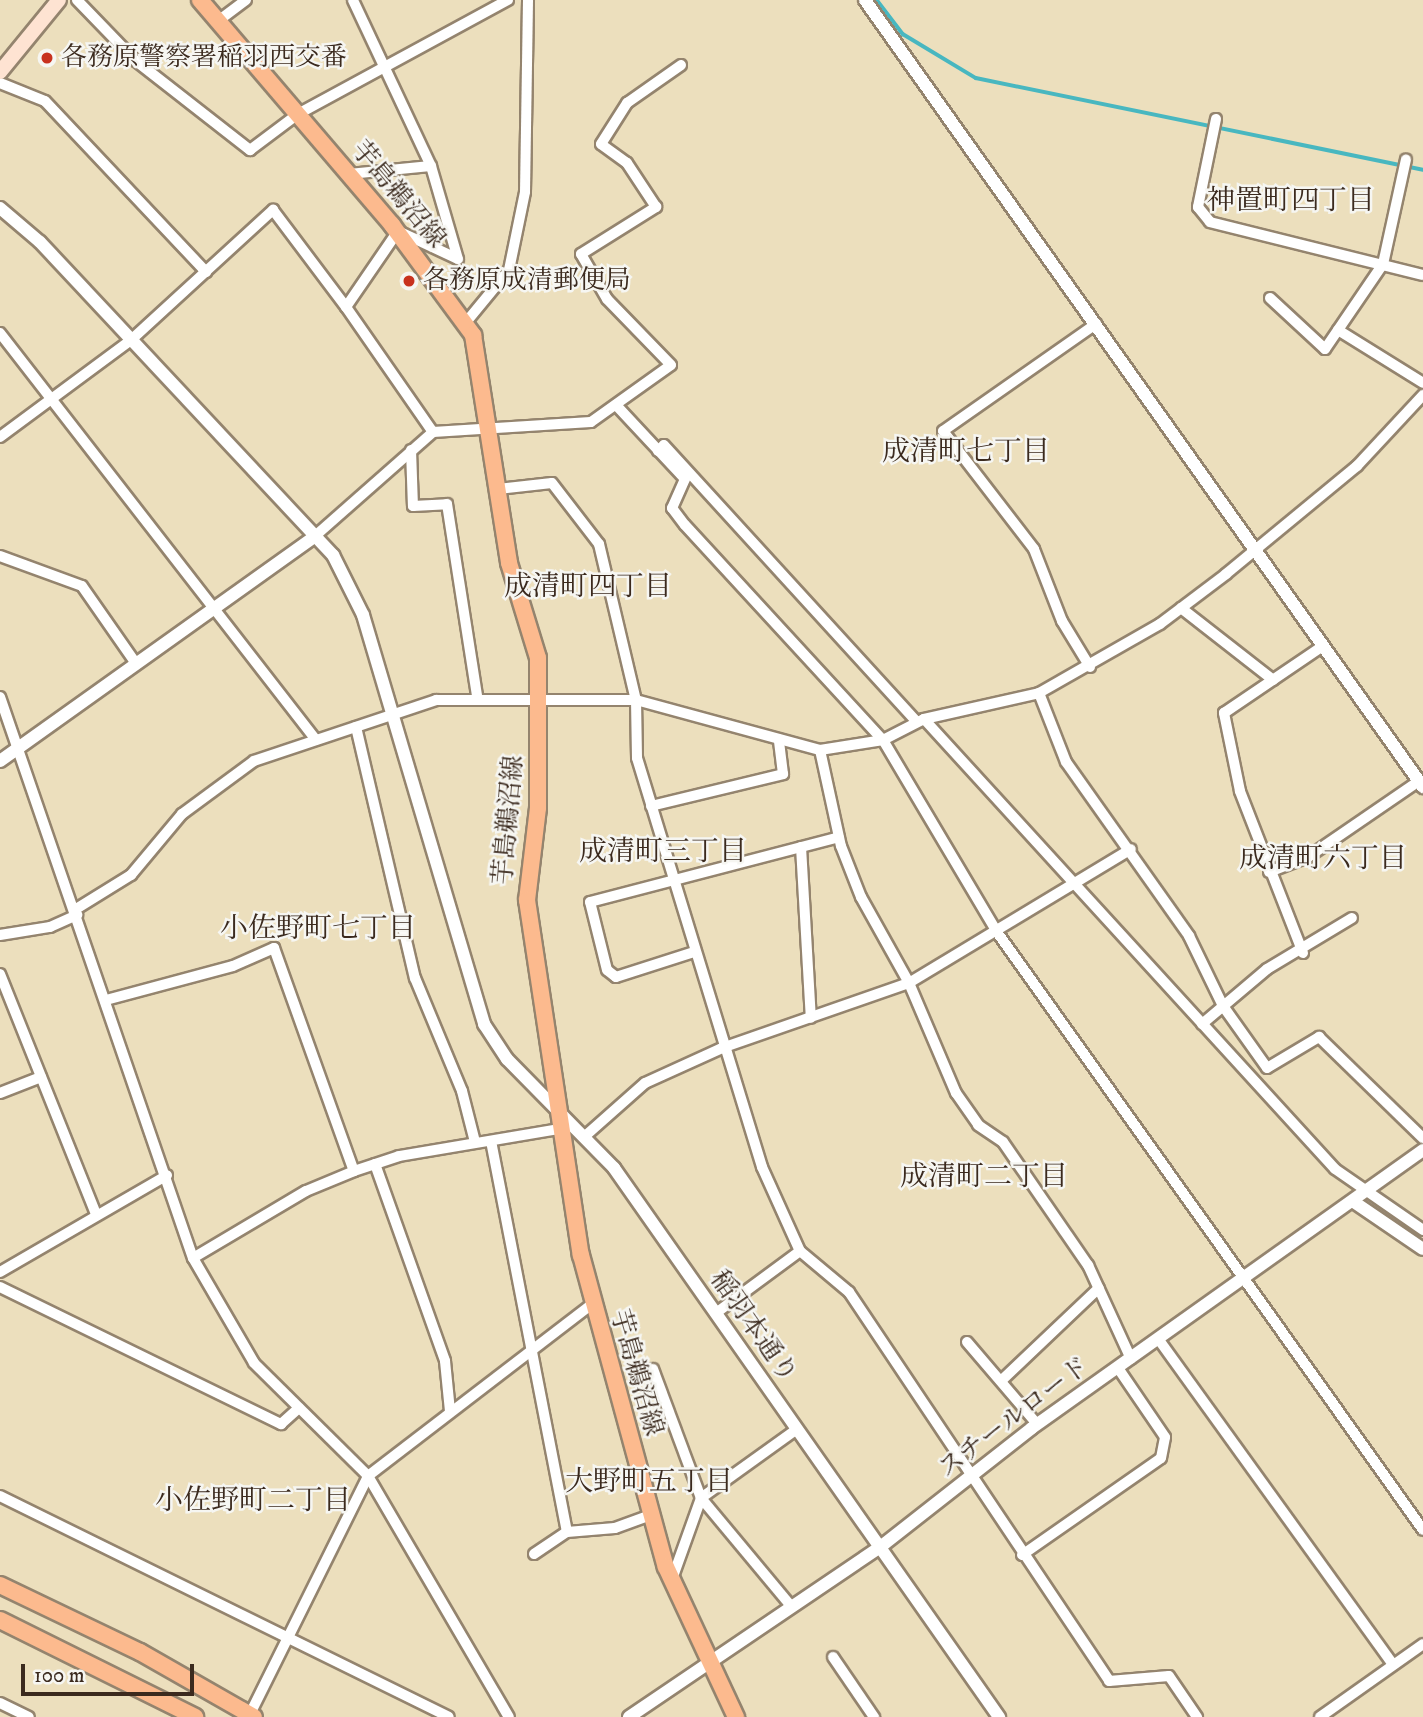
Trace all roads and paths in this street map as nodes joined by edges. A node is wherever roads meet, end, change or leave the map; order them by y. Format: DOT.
graph roads {
  1 [pos="60,0"];
  2 [pos="76,0"];
  3 [pos="201,0"];
  4 [pos="246,0"];
  5 [pos="353,0"];
  6 [pos="508,0"];
  7 [pos="528,0"];
  8 [pos="865,0"];
  9 [pos="218,21"];
  10 [pos="681,65"];
  11 [pos="385,68"];
  12 [pos="0,72"];
  13 [pos="0,83"];
  14 [pos="298,114"];
  15 [pos="1216,124"];
  16 [pos="1405,163"];
  17 [pos="431,166"];
  18 [pos="349,174"];
  19 [pos="0,208"];
  20 [pos="398,231"];
  21 [pos="1382,264"];
  22 [pos="206,272"];
  23 [pos="1423,275"];
  24 [pos="1270,298"];
  25 [pos="346,307"];
  26 [pos="467,321"];
  27 [pos="1096,324"];
  28 [pos="1338,330"];
  29 [pos="0,333"];
  30 [pos="131,340"];
  31 [pos="1423,383"];
  32 [pos="1423,395"];
  33 [pos="51,399"];
  34 [pos="617,405"];
  35 [pos="490,425"];
  36 [pos="433,432"];
  37 [pos="0,437"];
  38 [pos="411,450"];
  39 [pos="659,451"];
  40 [pos="498,489"];
  41 [pos="314,537"];
  42 [pos="1253,548"];
  43 [pos="0,556"];
  44 [pos="211,607"];
  45 [pos="1181,608"];
  46 [pos="1323,646"];
  47 [pos="135,662"];
  48 [pos="1090,667"];
  49 [pos="1273,680"];
  50 [pos="1039,693"];
  51 [pos="477,696"];
  52 [pos="0,697"];
  53 [pos="636,700"];
  54 [pos="541,704"];
  55 [pos="394,716"];
  56 [pos="921,720"];
  57 [pos="356,727"];
  58 [pos="779,739"];
  59 [pos="316,740"];
  60 [pos="883,740"];
  61 [pos="19,748"];
  62 [pos="820,750"];
  63 [pos="0,761"];
  64 [pos="1421,784"];
  65 [pos="651,806"];
  66 [pos="839,837"];
  67 [pos="801,847"];
  68 [pos="1131,849"];
  69 [pos="1269,872"];
  70 [pos="673,879"];
  71 [pos="1074,884"];
  72 [pos="77,912"];
  73 [pos="1352,918"];
  74 [pos="997,932"];
  75 [pos="0,934"];
  76 [pos="694,952"];
  77 [pos="1303,953"];
  78 [pos="0,974"];
  79 [pos="909,984"];
  80 [pos="106,1000"];
  81 [pos="1223,1006"];
  82 [pos="811,1018"];
  83 [pos="1202,1024"];
  84 [pos="722,1048"];
  85 [pos="41,1077"];
  86 [pos="0,1093"];
  87 [pos="563,1121"];
  88 [pos="584,1137"];
  89 [pos="1423,1138"];
  90 [pos="491,1141"];
  91 [pos="475,1142"];
  92 [pos="567,1147"];
  93 [pos="1423,1150"];
  94 [pos="375,1164"];
  95 [pos="354,1171"];
  96 [pos="167,1175"];
  97 [pos="1366,1191"];
  98 [pos="1354,1202"];
  99 [pos="96,1213"];
  100 [pos="1423,1230"];
  101 [pos="1423,1249"];
  102 [pos="800,1251"];
  103 [pos="193,1258"];
  104 [pos="0,1272"];
  105 [pos="1245,1279"];
  106 [pos="0,1287"];
  107 [pos="1099,1289"];
  108 [pos="591,1305"];
  109 [pos="716,1312"];
  110 [pos="1159,1340"];
  111 [pos="967,1342"];
  112 [pos="533,1349"];
  113 [pos="1131,1359"];
  114 [pos="1118,1368"];
  115 [pos="653,1369"];
  116 [pos="1003,1380"];
  117 [pos="299,1408"];
  118 [pos="450,1411"];
  119 [pos="1037,1424"];
  120 [pos="797,1429"];
  121 [pos="368,1476"];
  122 [pos="971,1479"];
  123 [pos="0,1496"];
  124 [pos="701,1498"];
  125 [pos="651,1515"];
  126 [pos="1423,1530"];
  127 [pos="567,1532"];
  128 [pos="879,1548"];
  129 [pos="534,1554"];
  130 [pos="1022,1555"];
  131 [pos="671,1582"];
  132 [pos="0,1585"];
  133 [pos="790,1605"];
  134 [pos="0,1620"];
  135 [pos="292,1638"];
  136 [pos="1423,1644"];
  137 [pos="833,1657"];
  138 [pos="705,1660"];
  139 [pos="1393,1665"];
  140 [pos="0,1703"];
  141 [pos="644,1712"];
  142 [pos="252,1715"];
  143 [pos="1325,1715"];
  144 [pos="29,1717"];
  145 [pos="195,1717"];
  146 [pos="449,1717"];
  147 [pos="509,1717"];
  148 [pos="629,1717"];
  149 [pos="736,1717"];
  150 [pos="874,1717"];
  151 [pos="999,1717"];
  152 [pos="1197,1717"];
  1 -- 12 [label="main road"];
  2 -- 14 [label="street"];
  3 -- 9 [label="main road, 芋島鵜沼線"];
  4 -- 9 [label="street"];
  5 -- 11 [label="street"];
  6 -- 11 [label="street"];
  7 -- 26 [label="street"];
  8 -- 27 [label="street"];
  9 -- 14 [label="main road, 芋島鵜沼線"];
  10 -- 34 [label="street"];
  11 -- 14 [label="street"];
  11 -- 17 [label="street"];
  13 -- 22 [label="street"];
  14 -- 18 [label="main road, 芋島鵜沼線"];
  15 -- 21 [label="street"];
  16 -- 21 [label="street"];
  17 -- 18 [label="street"];
  17 -- 20 [label="street"];
  18 -- 20 [label="main road, 芋島鵜沼線"];
  19 -- 30 [label="street, 稲羽本通り"];
  20 -- 25 [label="street"];
  20 -- 26 [label="main road, 芋島鵜沼線"];
  21 -- 23 [label="street"];
  21 -- 28 [label="street"];
  22 -- 25 [label="street"];
  22 -- 30 [label="street"];
  24 -- 28 [label="street"];
  25 -- 36 [label="street"];
  26 -- 35 [label="main road, 芋島鵜沼線"];
  27 -- 42 [label="street"];
  27 -- 48 [label="street"];
  28 -- 31 [label="street"];
  29 -- 33 [label="street"];
  30 -- 33 [label="street"];
  30 -- 41 [label="street, 稲羽本通り"];
  32 -- 42 [label="street"];
  33 -- 37 [label="street"];
  33 -- 44 [label="street"];
  34 -- 35 [label="street"];
  34 -- 39 [label="street"];
  35 -- 36 [label="street"];
  35 -- 40 [label="main road, 芋島鵜沼線"];
  36 -- 38 [label="street"];
  38 -- 41 [label="street"];
  38 -- 51 [label="street"];
  39 -- 56 [label="street"];
  39 -- 60 [label="street"];
  40 -- 53 [label="street"];
  40 -- 54 [label="main road, 芋島鵜沼線"];
  41 -- 44 [label="street"];
  41 -- 55 [label="street, 稲羽本通り"];
  42 -- 45 [label="street"];
  42 -- 46 [label="street"];
  43 -- 47 [label="street"];
  44 -- 47 [label="street"];
  44 -- 59 [label="street"];
  45 -- 48 [label="street"];
  45 -- 49 [label="street"];
  46 -- 49 [label="street"];
  46 -- 64 [label="street"];
  47 -- 61 [label="street"];
  48 -- 50 [label="street"];
  49 -- 69 [label="street"];
  50 -- 56 [label="street"];
  50 -- 68 [label="street"];
  51 -- 54 [label="street"];
  51 -- 55 [label="street"];
  52 -- 61 [label="street"];
  53 -- 54 [label="street"];
  53 -- 58 [label="street"];
  53 -- 65 [label="street"];
  54 -- 87 [label="main road, 芋島鵜沼線"];
  55 -- 57 [label="street"];
  55 -- 87 [label="street, 稲羽本通り"];
  56 -- 60 [label="street"];
  56 -- 71 [label="street"];
  57 -- 59 [label="street"];
  57 -- 91 [label="street"];
  58 -- 62 [label="street"];
  58 -- 65 [label="street"];
  59 -- 72 [label="street"];
  60 -- 62 [label="street"];
  60 -- 74 [label="street"];
  61 -- 63 [label="street"];
  61 -- 72 [label="street"];
  62 -- 66 [label="street"];
  64 -- 69 [label="street"];
  65 -- 70 [label="street"];
  66 -- 67 [label="street"];
  66 -- 79 [label="street"];
  67 -- 70 [label="street"];
  67 -- 82 [label="street"];
  68 -- 71 [label="street"];
  68 -- 81 [label="street"];
  69 -- 77 [label="street"];
  70 -- 76 [label="street"];
  70 -- 76 [label="street"];
  71 -- 74 [label="street"];
  71 -- 83 [label="street"];
  72 -- 75 [label="street"];
  72 -- 80 [label="street"];
  73 -- 77 [label="street"];
  74 -- 79 [label="street"];
  74 -- 105 [label="street"];
  76 -- 84 [label="street"];
  77 -- 81 [label="street"];
  78 -- 85 [label="street"];
  79 -- 82 [label="street"];
  79 -- 107 [label="street"];
  80 -- 95 [label="street"];
  80 -- 96 [label="street"];
  81 -- 83 [label="street"];
  81 -- 89 [label="street"];
  82 -- 84 [label="street"];
  83 -- 97 [label="street"];
  84 -- 88 [label="street"];
  84 -- 102 [label="street"];
  85 -- 86 [label="street"];
  85 -- 99 [label="street"];
  87 -- 88 [label="street, 稲羽本通り"];
  87 -- 90 [label="street"];
  87 -- 92 [label="main road, 芋島鵜沼線"];
  88 -- 92 [label="street"];
  88 -- 109 [label="street, 稲羽本通り"];
  90 -- 91 [label="street"];
  90 -- 112 [label="street"];
  91 -- 94 [label="street"];
  92 -- 108 [label="main road, 芋島鵜沼線"];
  93 -- 97 [label="street, スチールロード"];
  94 -- 95 [label="street"];
  94 -- 118 [label="street"];
  95 -- 103 [label="street"];
  96 -- 99 [label="street"];
  96 -- 103 [label="street"];
  97 -- 98 [label="street, スチールロード"];
  97 -- 100 [label="street"];
  98 -- 101 [label="street"];
  98 -- 105 [label="street, スチールロード"];
  99 -- 104 [label="street"];
  102 -- 109 [label="street"];
  102 -- 122 [label="street"];
  103 -- 117 [label="street"];
  105 -- 110 [label="street, スチールロード"];
  105 -- 126 [label="street"];
  106 -- 117 [label="street"];
  107 -- 113 [label="street"];
  107 -- 116 [label="street"];
  108 -- 112 [label="street"];
  108 -- 125 [label="main road, 芋島鵜沼線"];
  109 -- 120 [label="street, 稲羽本通り"];
  110 -- 113 [label="street, スチールロード"];
  110 -- 139 [label="street"];
  111 -- 116 [label="street"];
  112 -- 118 [label="street"];
  112 -- 127 [label="street"];
  113 -- 114 [label="street, スチールロード"];
  114 -- 119 [label="street, スチールロード"];
  114 -- 130 [label="street"];
  115 -- 124 [label="street"];
  116 -- 119 [label="street"];
  117 -- 121 [label="street"];
  118 -- 121 [label="street"];
  119 -- 122 [label="street, スチールロード"];
  120 -- 124 [label="street"];
  120 -- 128 [label="street, 稲羽本通り"];
  121 -- 135 [label="street"];
  121 -- 147 [label="street"];
  122 -- 128 [label="street, スチールロード"];
  122 -- 130 [label="street"];
  123 -- 135 [label="street"];
  124 -- 131 [label="street"];
  124 -- 133 [label="street"];
  125 -- 127 [label="street"];
  125 -- 131 [label="main road, 芋島鵜沼線"];
  127 -- 129 [label="street"];
  128 -- 133 [label="street, スチールロード"];
  128 -- 151 [label="street, 稲羽本通り"];
  130 -- 152 [label="street"];
  131 -- 138 [label="main road, 芋島鵜沼線"];
  132 -- 142 [label="main road"];
  133 -- 138 [label="street, スチールロード"];
  134 -- 145 [label="main road"];
  135 -- 142 [label="street"];
  135 -- 146 [label="street"];
  136 -- 139 [label="street"];
  137 -- 150 [label="street"];
  138 -- 141 [label="street, スチールロード"];
  138 -- 149 [label="main road, 芋島鵜沼線"];
  139 -- 143 [label="street"];
  140 -- 144 [label="street"];
  141 -- 148 [label="street, スチールロード"];
}
